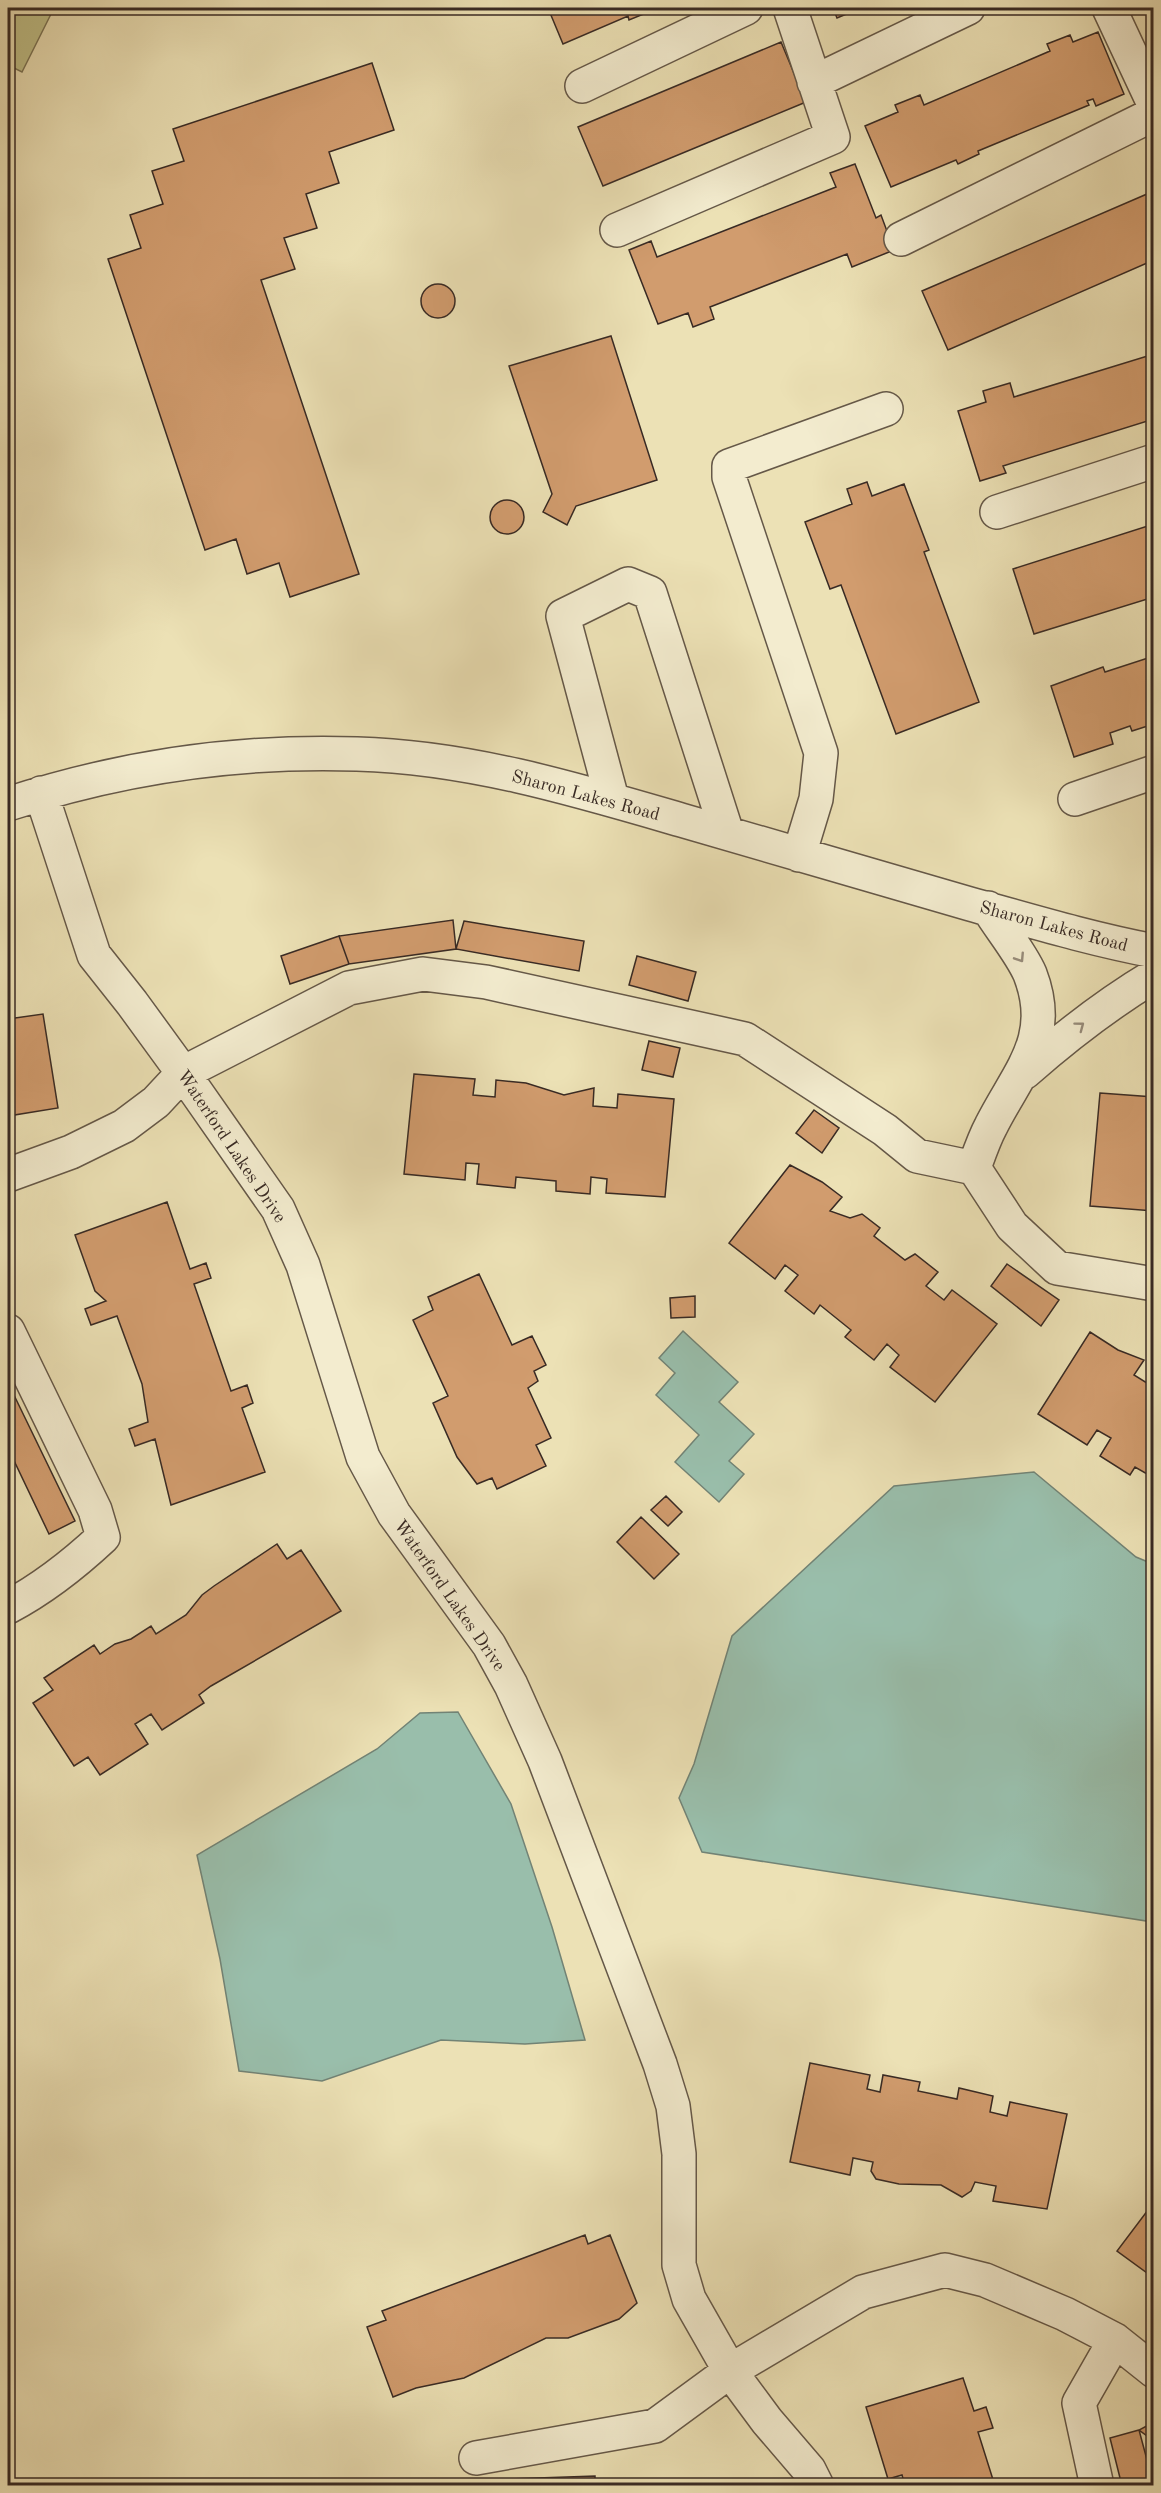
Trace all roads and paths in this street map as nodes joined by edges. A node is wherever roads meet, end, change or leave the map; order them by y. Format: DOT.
graph roads {
  1 [pos="746,8"];
  2 [pos="790,8"];
  3 [pos="968,8"];
  4 [pos="1108,8"];
  5 [pos="814,82"];
  6 [pos="582,86"];
  7 [pos="1154,104"];
  8 [pos="1154,114"];
  9 [pos="617,230"];
  10 [pos="901,240"];
  11 [pos="886,408"];
  12 [pos="1154,461"];
  13 [pos="997,512"];
  14 [pos="1154,772"];
  15 [pos="41,793"];
  16 [pos="1075,799"];
  17 [pos="612,800"];
  18 [pos="8,804"];
  19 [pos="728,833"];
  20 [pos="799,855"];
  21 [pos="988,908"];
  22 [pos="1154,951"];
  23 [pos="1154,976"];
  24 [pos="183,1072"];
  25 [pos="1020,1078"];
  26 [pos="974,1168"];
  27 [pos="8,1175"];
  28 [pos="1154,1284"];
  29 [pos="8,1331"];
  30 [pos="8,1607"];
  31 [pos="1116,2340"];
  32 [pos="730,2371"];
  33 [pos="1154,2371"];
  34 [pos="476,2458"];
  35 [pos="818,2486"];
  36 [pos="1097,2486"];
  1 -- 6 [label="street"];
  2 -- 5 [label="street"];
  3 -- 5 [label="street"];
  4 -- 7 [label="street"];
  5 -- 9 [label="street"];
  8 -- 10 [label="street"];
  11 -- 20 [label="street"];
  12 -- 13 [label="street"];
  14 -- 16 [label="street"];
  15 -- 17 [label="street, Sharon Lakes Road"];
  15 -- 18 [label="street, Sharon Lakes Road"];
  15 -- 24 [label="street, Waterford Lakes Drive"];
  17 -- 19 [label="street, Sharon Lakes Road"];
  17 -- 19 [label="street"];
  19 -- 20 [label="street, Sharon Lakes Road"];
  20 -- 21 [label="street, Sharon Lakes Road"];
  21 -- 22 [label="street, Sharon Lakes Road"];
  21 -- 25 [label="street, one-way"];
  25 -- 23 [label="street, one-way"];
  24 -- 26 [label="street"];
  24 -- 27 [label="street"];
  24 -- 32 [label="street, Waterford Lakes Drive"];
  25 -- 26 [label="street"];
  26 -- 28 [label="street"];
  29 -- 30 [label="street"];
  31 -- 32 [label="street"];
  31 -- 33 [label="street"];
  31 -- 36 [label="street"];
  32 -- 34 [label="street"];
  32 -- 35 [label="street, Waterford Lakes Drive"];
}
